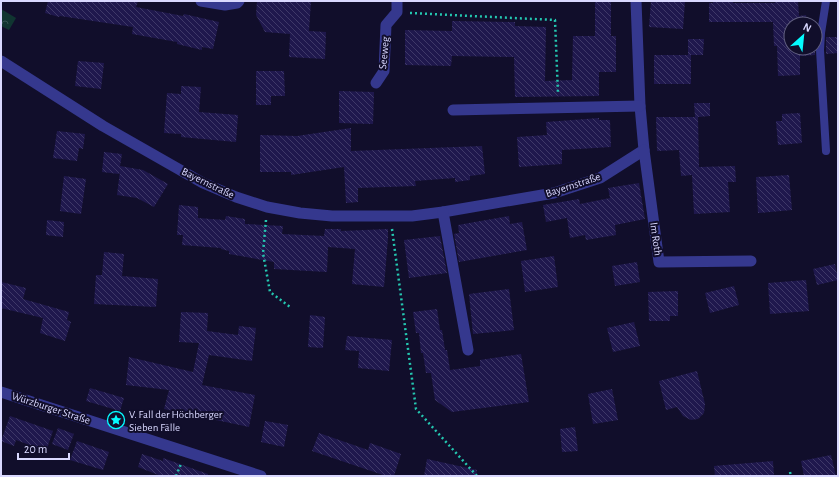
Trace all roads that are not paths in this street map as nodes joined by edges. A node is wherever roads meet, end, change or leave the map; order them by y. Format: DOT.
graph roads {
  1 [pos="201,1"];
  2 [pos="239,1"];
  3 [pos="636,1"];
  4 [pos="826,1"];
  5 [pos="397,7"];
  6 [pos="1,61"];
  7 [pos="376,83"];
  8 [pos="640,106"];
  9 [pos="453,110"];
  10 [pos="644,150"];
  11 [pos="826,151"];
  12 [pos="443,212"];
  13 [pos="751,261"];
  14 [pos="468,350"];
  15 [pos="1,392"];
  16 [pos="261,476"];
  1 -- 2 [label="street"];
  3 -- 8 [label="street"];
  4 -- 11 [label="lane"];
  5 -- 7 [label="street, Seeweg"];
  6 -- 12 [label="street, Bayernstraße"];
  8 -- 9 [label="street"];
  8 -- 10 [label="street"];
  10 -- 12 [label="street, Bayernstraße"];
  10 -- 13 [label="street, Im Roth"];
  12 -- 14 [label="street"];
  15 -- 16 [label="street, Würzburger Straße"];
}
